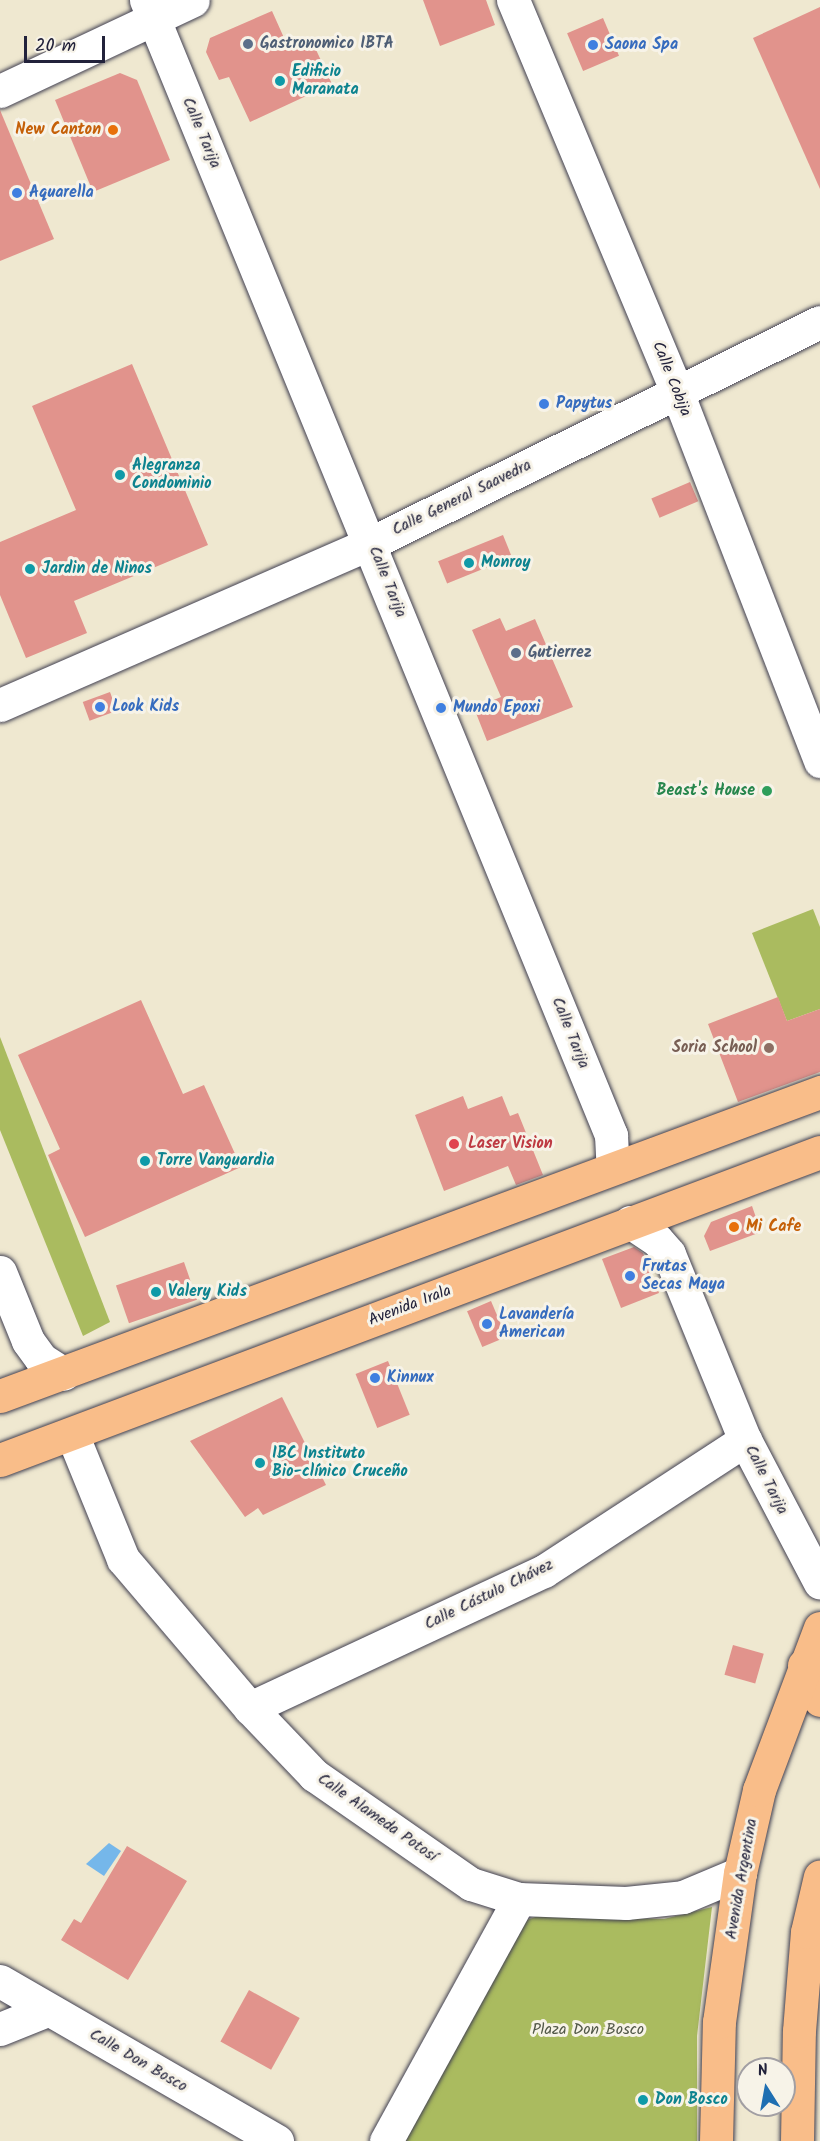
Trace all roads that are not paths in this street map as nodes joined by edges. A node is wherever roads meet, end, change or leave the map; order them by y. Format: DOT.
graph roads {
  1 [pos="193,0"];
  2 [pos="513,0"];
  3 [pos="150,10"];
  4 [pos="0,91"];
  5 [pos="820,322"];
  6 [pos="677,392"];
  7 [pos="371,543"];
  8 [pos="0,705"];
  9 [pos="813,722"];
  10 [pos="820,761"];
  11 [pos="820,1092"];
  12 [pos="820,1152"];
  13 [pos="613,1168"];
  14 [pos="630,1222"];
  15 [pos="0,1272"];
  16 [pos="64,1374"];
  17 [pos="0,1396"];
  18 [pos="72,1434"];
  19 [pos="745,1440"];
  20 [pos="0,1460"];
  21 [pos="820,1583"];
  22 [pos="820,1628"];
  23 [pos="804,1665"];
  24 [pos="820,1700"];
  25 [pos="250,1707"];
  26 [pos="740,1873"];
  27 [pos="820,1876"];
  28 [pos="519,1899"];
  29 [pos="0,1981"];
  30 [pos="47,2010"];
  31 [pos="0,2029"];
  32 [pos="277,2141"];
  33 [pos="386,2141"];
  34 [pos="716,2141"];
  35 [pos="797,2141"];
  1 -- 3 [label="street"];
  2 -- 6 [label="street, Calle Cobija"];
  3 -- 4 [label="street"];
  3 -- 7 [label="street, Calle Tarija"];
  5 -- 6 [label="street, Calle General Saavedra"];
  6 -- 7 [label="street, Calle General Saavedra"];
  6 -- 9 [label="street, Calle Cobija"];
  7 -- 8 [label="street, Calle General Saavedra"];
  7 -- 13 [label="street, Calle Tarija"];
  9 -- 10 [label="street, Calle Cobija"];
  11 -- 13 [label="main road"];
  12 -- 14 [label="main road, Avenida Irala"];
  13 -- 16 [label="main road"];
  14 -- 18 [label="main road, Avenida Irala"];
  14 -- 19 [label="street, Calle Tarija"];
  15 -- 16 [label="street"];
  16 -- 17 [label="main road"];
  18 -- 20 [label="main road, Avenida Irala"];
  18 -- 25 [label="street, Calle Alameda Potosí"];
  19 -- 21 [label="street, Calle Tarija"];
  19 -- 25 [label="street, Calle Cástulo Chávez"];
  22 -- 23 [label="main road, Avenida Argentina"];
  23 -- 24 [label="main road"];
  23 -- 26 [label="main road, Avenida Argentina"];
  25 -- 28 [label="street, Calle Alameda Potosí"];
  26 -- 28 [label="street, Calle Alameda Potosí"];
  26 -- 34 [label="main road, Avenida Argentina"];
  27 -- 35 [label="main road"];
  28 -- 33 [label="street"];
  29 -- 30 [label="street, Calle Don Bosco"];
  30 -- 31 [label="street"];
  30 -- 32 [label="street, Calle Don Bosco"];
}
